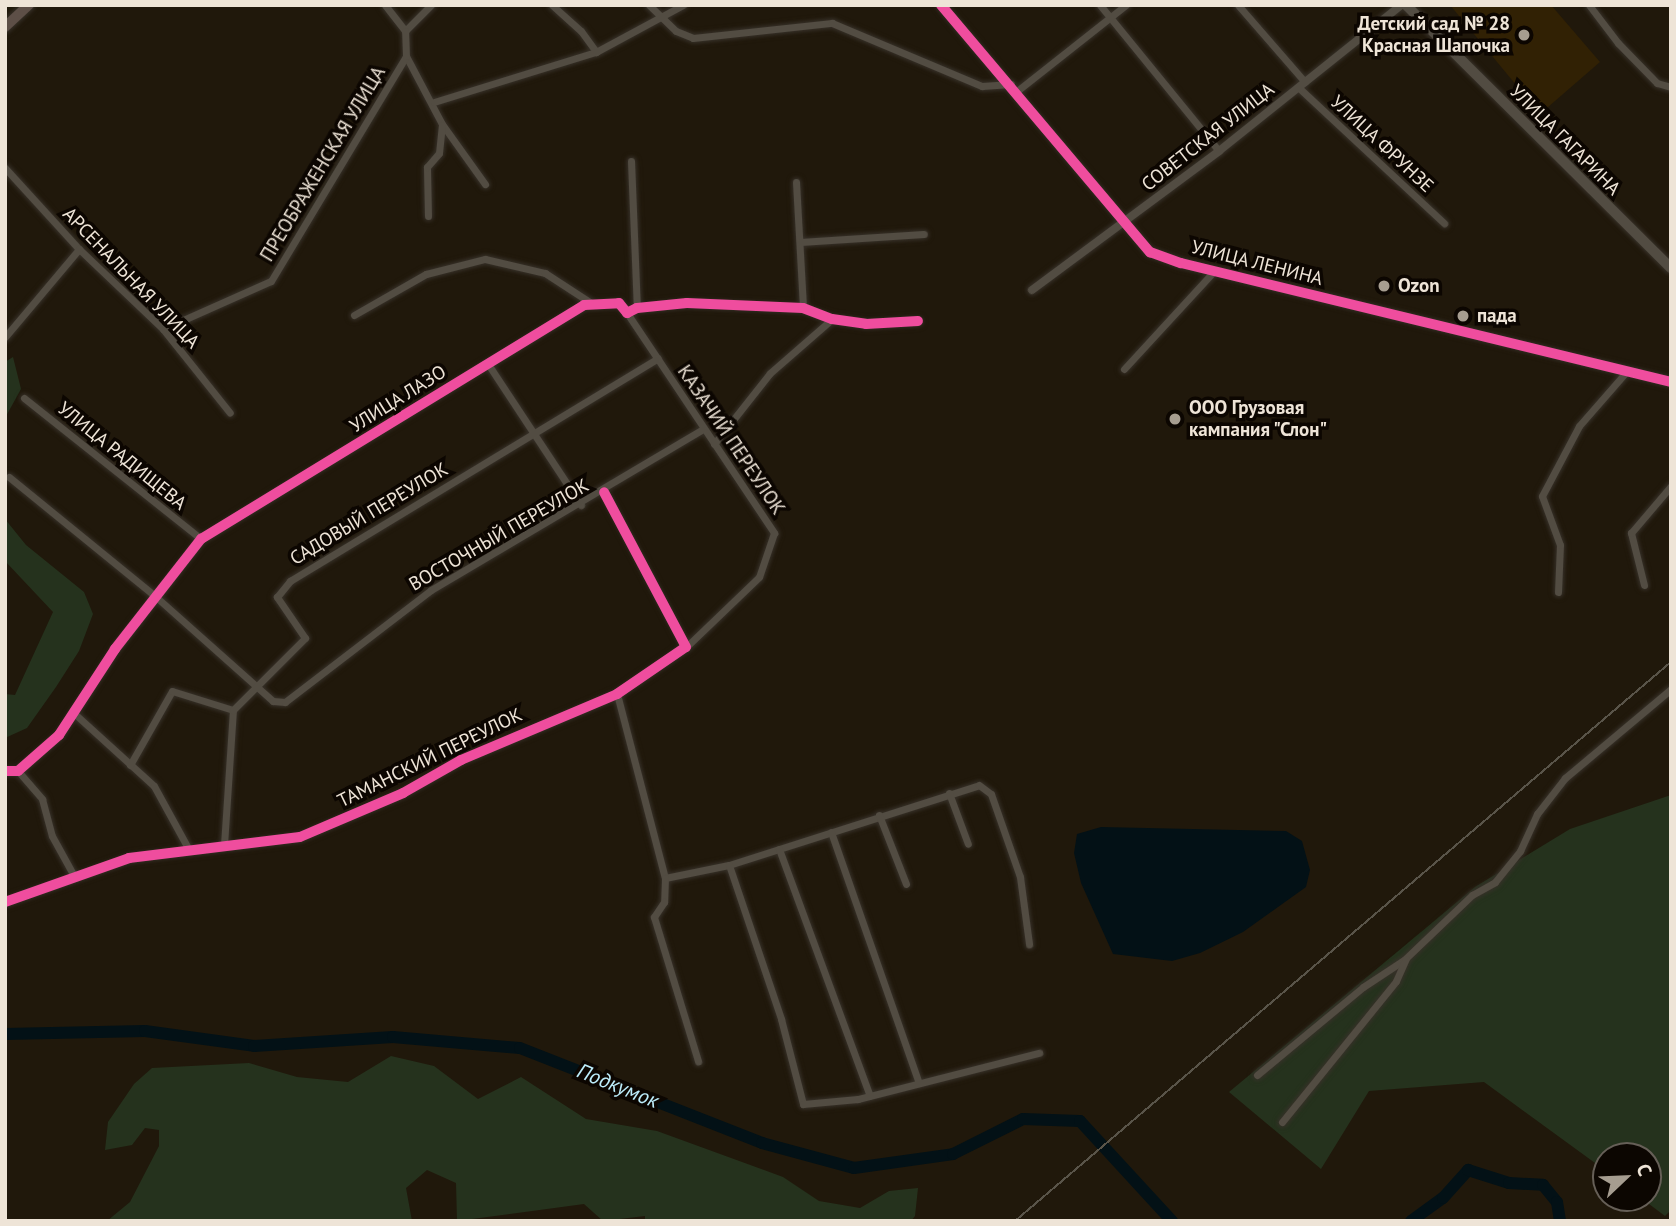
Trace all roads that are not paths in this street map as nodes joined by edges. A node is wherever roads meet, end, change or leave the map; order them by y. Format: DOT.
graph roads {
  1 [pos="29,5"];
  2 [pos="385,5"];
  3 [pos="431,5"];
  4 [pos="552,5"];
  5 [pos="649,5"];
  6 [pos="683,5"];
  7 [pos="940,5"];
  8 [pos="1100,5"];
  9 [pos="1126,5"];
  10 [pos="1238,5"];
  11 [pos="1401,5"];
  12 [pos="1406,5"];
  13 [pos="1589,5"];
  14 [pos="661,17"];
  15 [pos="1110,18"];
  16 [pos="5,27"];
  17 [pos="405,31"];
  18 [pos="596,52"];
  19 [pos="406,56"];
  20 [pos="1301,85"];
  21 [pos="1671,87"];
  22 [pos="1014,88"];
  23 [pos="434,102"];
  24 [pos="442,124"];
  25 [pos="1219,151"];
  26 [pos="631,161"];
  27 [pos="5,168"];
  28 [pos="796,182"];
  29 [pos="485,184"];
  30 [pos="428,216"];
  31 [pos="1125,221"];
  32 [pos="1444,223"];
  33 [pos="924,234"];
  34 [pos="800,242"];
  35 [pos="79,249"];
  36 [pos="1671,268"];
  37 [pos="1214,271"];
  38 [pos="1032,290"];
  39 [pos="591,303"];
  40 [pos="636,308"];
  41 [pos="803,308"];
  42 [pos="627,313"];
  43 [pos="354,315"];
  44 [pos="832,319"];
  45 [pos="918,320"];
  46 [pos="163,329"];
  47 [pos="5,337"];
  48 [pos="657,358"];
  49 [pos="488,364"];
  50 [pos="1124,369"];
  51 [pos="1627,371"];
  52 [pos="1671,382"];
  53 [pos="24,398"];
  54 [pos="230,412"];
  55 [pos="703,429"];
  56 [pos="532,432"];
  57 [pos="714,444"];
  58 [pos="9,477"];
  59 [pos="1671,486"];
  60 [pos="604,492"];
  61 [pos="581,505"];
  62 [pos="201,539"];
  63 [pos="1644,585"];
  64 [pos="1558,592"];
  65 [pos="156,596"];
  66 [pos="686,647"];
  67 [pos="257,683"];
  68 [pos="1671,689"];
  69 [pos="617,694"];
  70 [pos="233,710"];
  71 [pos="76,715"];
  72 [pos="130,765"];
  73 [pos="5,771"];
  74 [pos="18,771"];
  75 [pos="949,793"];
  76 [pos="878,816"];
  77 [pos="831,832"];
  78 [pos="968,844"];
  79 [pos="224,845"];
  80 [pos="188,848"];
  81 [pos="779,849"];
  82 [pos="729,865"];
  83 [pos="74,876"];
  84 [pos="666,878"];
  85 [pos="906,884"];
  86 [pos="5,902"];
  87 [pos="1030,944"];
  88 [pos="1406,958"];
  89 [pos="1039,1053"];
  90 [pos="698,1061"];
  91 [pos="1257,1075"];
  92 [pos="919,1083"];
  93 [pos="870,1096"];
  94 [pos="1282,1122"];
  1 -- 16 [label="main road"];
  2 -- 17 [label="street"];
  3 -- 17 [label="street"];
  4 -- 18 [label="street"];
  5 -- 14 [label="street"];
  6 -- 14 [label="street"];
  7 -- 22 [label="street, УЛИЦА ЛЕНИНА"];
  8 -- 15 [label="street"];
  9 -- 15 [label="street"];
  10 -- 20 [label="street, УЛИЦА ФРУНЗЕ"];
  11 -- 20 [label="street, СОВЕТСКАЯ УЛИЦА"];
  12 -- 36 [label="main road, УЛИЦА ГАГАРИНА"];
  13 -- 21 [label="street"];
  14 -- 18 [label="street"];
  14 -- 22 [label="street"];
  15 -- 22 [label="street"];
  15 -- 25 [label="street"];
  17 -- 19 [label="street, ПРЕОБРАЖЕНСКАЯ УЛИЦА"];
  18 -- 23 [label="street"];
  19 -- 23 [label="street"];
  19 -- 46 [label="street, ПРЕОБРАЖЕНСКАЯ УЛИЦА"];
  20 -- 25 [label="street, СОВЕТСКАЯ УЛИЦА"];
  20 -- 32 [label="street, УЛИЦА ФРУНЗЕ"];
  22 -- 31 [label="street, УЛИЦА ЛЕНИНА"];
  23 -- 24 [label="street"];
  24 -- 29 [label="street"];
  24 -- 30 [label="street"];
  25 -- 31 [label="street, СОВЕТСКАЯ УЛИЦА"];
  26 -- 40 [label="street"];
  27 -- 35 [label="street, АРСЕНАЛЬНАЯ УЛИЦА"];
  28 -- 34 [label="street"];
  31 -- 37 [label="street, УЛИЦА ЛЕНИНА"];
  31 -- 38 [label="street, СОВЕТСКАЯ УЛИЦА"];
  33 -- 34 [label="street"];
  34 -- 41 [label="street"];
  35 -- 46 [label="street, АРСЕНАЛЬНАЯ УЛИЦА"];
  35 -- 47 [label="street"];
  37 -- 50 [label="street"];
  37 -- 51 [label="street, УЛИЦА ЛЕНИНА"];
  39 -- 42 [label="street"];
  39 -- 43 [label="street"];
  39 -- 49 [label="street, УЛИЦА ЛАЗО"];
  40 -- 41 [label="street"];
  40 -- 42 [label="street"];
  41 -- 44 [label="street"];
  42 -- 48 [label="street, КАЗАЧИЙ ПЕРЕУЛОК"];
  44 -- 45 [label="street"];
  44 -- 57 [label="street"];
  46 -- 54 [label="street, АРСЕНАЛЬНАЯ УЛИЦА"];
  48 -- 55 [label="street, КАЗАЧИЙ ПЕРЕУЛОК"];
  48 -- 56 [label="street, САДОВЫЙ ПЕРЕУЛОК"];
  49 -- 56 [label="street"];
  49 -- 62 [label="street, УЛИЦА ЛАЗО"];
  51 -- 52 [label="street, УЛИЦА ЛЕНИНА"];
  51 -- 64 [label="street"];
  53 -- 62 [label="street, УЛИЦА РАДИЩЕВА"];
  55 -- 57 [label="street, КАЗАЧИЙ ПЕРЕУЛОК"];
  55 -- 60 [label="street, ВОСТОЧНЫЙ ПЕРЕУЛОК"];
  56 -- 61 [label="street"];
  56 -- 67 [label="street, САДОВЫЙ ПЕРЕУЛОК"];
  57 -- 66 [label="street, КАЗАЧИЙ ПЕРЕУЛОК"];
  58 -- 65 [label="street"];
  59 -- 63 [label="street"];
  60 -- 61 [label="street, ВОСТОЧНЫЙ ПЕРЕУЛОК"];
  60 -- 66 [label="street"];
  61 -- 67 [label="street, ВОСТОЧНЫЙ ПЕРЕУЛОК"];
  62 -- 65 [label="street, УЛИЦА ЛАЗО"];
  65 -- 67 [label="street"];
  65 -- 71 [label="street, УЛИЦА ЛАЗО"];
  66 -- 69 [label="street, ТАМАНСКИЙ ПЕРЕУЛОК"];
  67 -- 70 [label="street, САДОВЫЙ ПЕРЕУЛОК"];
  68 -- 88 [label="street"];
  69 -- 79 [label="street, ТАМАНСКИЙ ПЕРЕУЛОК"];
  69 -- 84 [label="street"];
  70 -- 72 [label="street"];
  70 -- 79 [label="street"];
  71 -- 72 [label="street"];
  71 -- 74 [label="street, УЛИЦА ЛАЗО"];
  72 -- 80 [label="street"];
  73 -- 74 [label="street"];
  74 -- 83 [label="street"];
  75 -- 76 [label="street"];
  75 -- 78 [label="street"];
  75 -- 87 [label="street"];
  76 -- 77 [label="street"];
  76 -- 85 [label="street"];
  77 -- 81 [label="street"];
  77 -- 92 [label="street"];
  79 -- 80 [label="street, ТАМАНСКИЙ ПЕРЕУЛОК"];
  80 -- 83 [label="street, ТАМАНСКИЙ ПЕРЕУЛОК"];
  81 -- 82 [label="street"];
  81 -- 93 [label="street"];
  82 -- 84 [label="street"];
  82 -- 93 [label="street"];
  83 -- 86 [label="street, ТАМАНСКИЙ ПЕРЕУЛОК"];
  84 -- 90 [label="street"];
  88 -- 91 [label="street"];
  88 -- 94 [label="street"];
  89 -- 92 [label="street"];
  92 -- 93 [label="street"];
}
